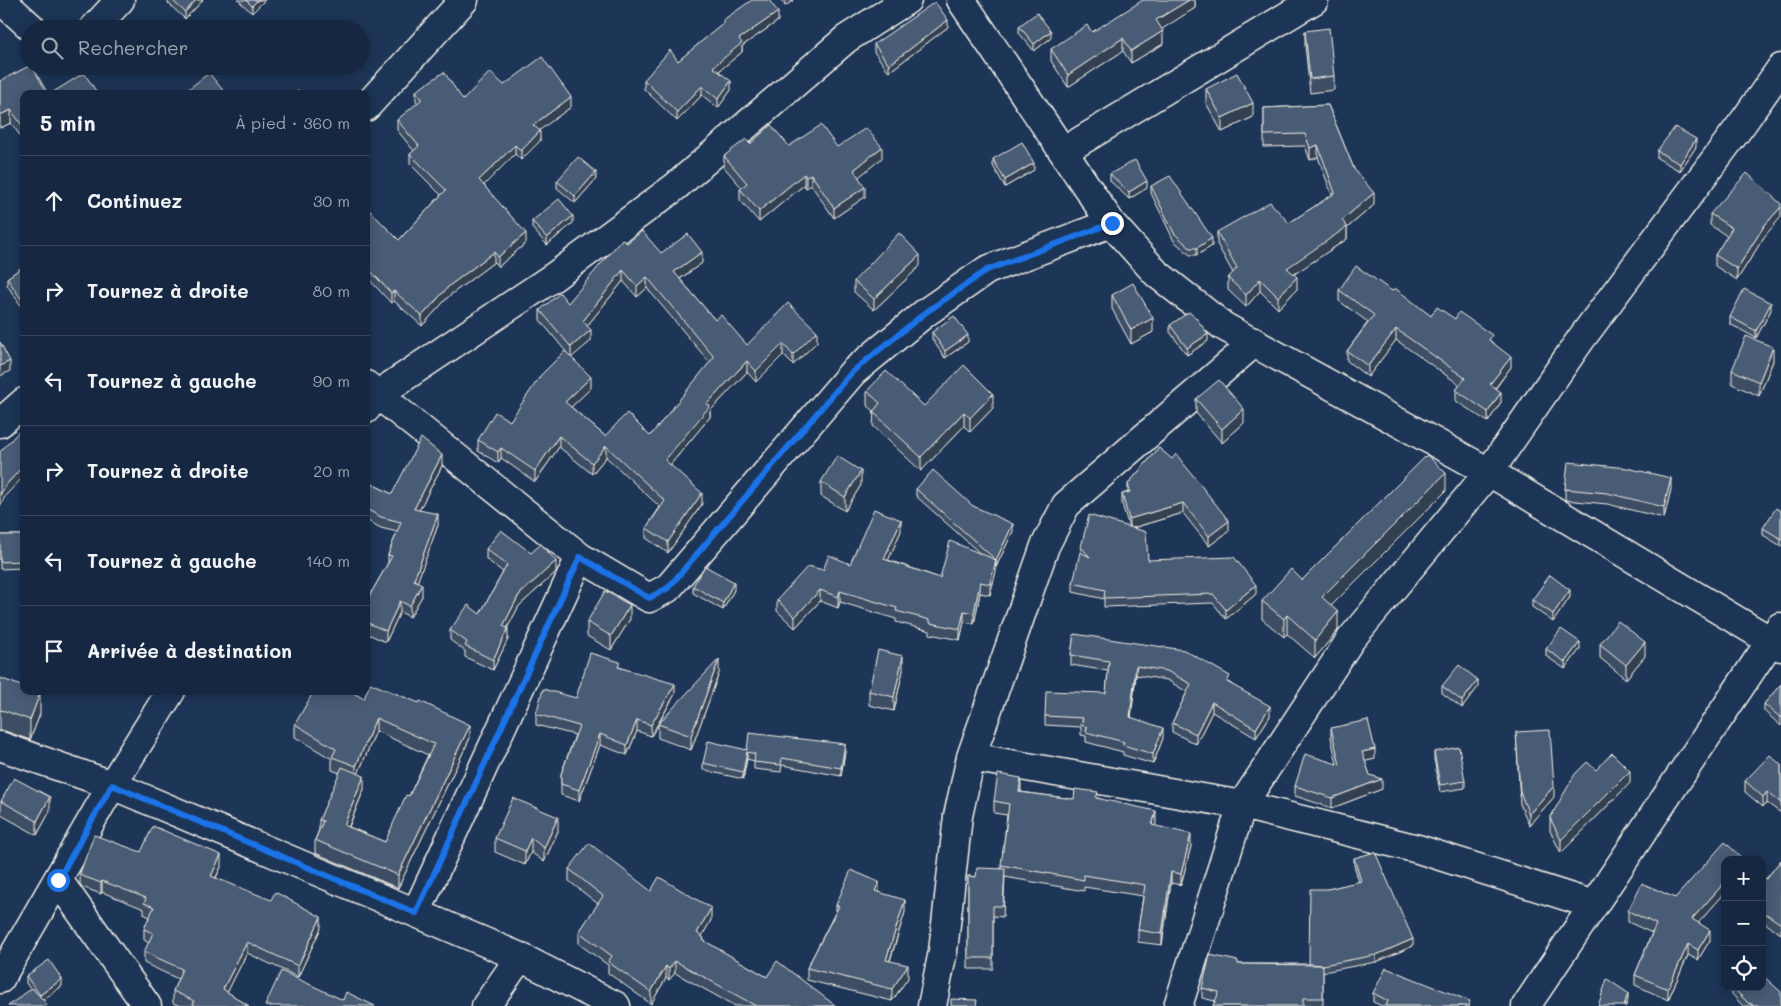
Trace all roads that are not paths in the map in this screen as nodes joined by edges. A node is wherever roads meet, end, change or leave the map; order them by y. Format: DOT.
graph roads {
  1 [pos="1,0"];
  2 [pos="120,0"];
  3 [pos="464,0"];
  4 [pos="906,0"];
  5 [pos="961,0"];
  6 [pos="1314,0"];
  7 [pos="23,20"];
  8 [pos="101,20"];
  9 [pos="1781,68"];
  10 [pos="370,103"];
  11 [pos="1064,151"];
  12 [pos="1112,223"];
  13 [pos="1255,342"];
  14 [pos="370,396"];
  15 [pos="20,406"];
  16 [pos="0,423"];
  17 [pos="1489,472"];
  18 [pos="580,557"];
  19 [pos="1777,638"];
  20 [pos="168,695"];
  21 [pos="0,746"];
  22 [pos="972,757"];
  23 [pos="112,785"];
  24 [pos="1242,805"];
  25 [pos="58,880"];
  26 [pos="1594,905"];
  27 [pos="416,913"];
  28 [pos="520,958"];
  29 [pos="0,979"];
  30 [pos="147,1006"];
  31 [pos="486,1006"];
  32 [pos="616,1006"];
  33 [pos="932,1006"];
  34 [pos="1178,1006"];
  35 [pos="1526,1006"];
  1 -- 7 [label="street"];
  2 -- 8 [label="street"];
  3 -- 10 [label="street"];
  4 -- 14 [label="street"];
  5 -- 11 [label="street"];
  6 -- 11 [label="street"];
  9 -- 17 [label="street"];
  11 -- 12 [label="street"];
  12 -- 13 [label="street"];
  12 -- 18 [label="street"];
  13 -- 17 [label="street"];
  13 -- 22 [label="street"];
  14 -- 18 [label="street"];
  15 -- 16 [label="street"];
  17 -- 19 [label="street"];
  17 -- 24 [label="street"];
  18 -- 27 [label="street"];
  19 -- 26 [label="street"];
  20 -- 23 [label="street"];
  21 -- 23 [label="street"];
  22 -- 24 [label="street"];
  22 -- 33 [label="street"];
  23 -- 25 [label="street"];
  23 -- 27 [label="street"];
  24 -- 26 [label="street"];
  24 -- 34 [label="street"];
  25 -- 29 [label="street"];
  25 -- 30 [label="street"];
  26 -- 35 [label="street"];
  27 -- 28 [label="street"];
  28 -- 31 [label="street"];
  28 -- 32 [label="street"];
}
